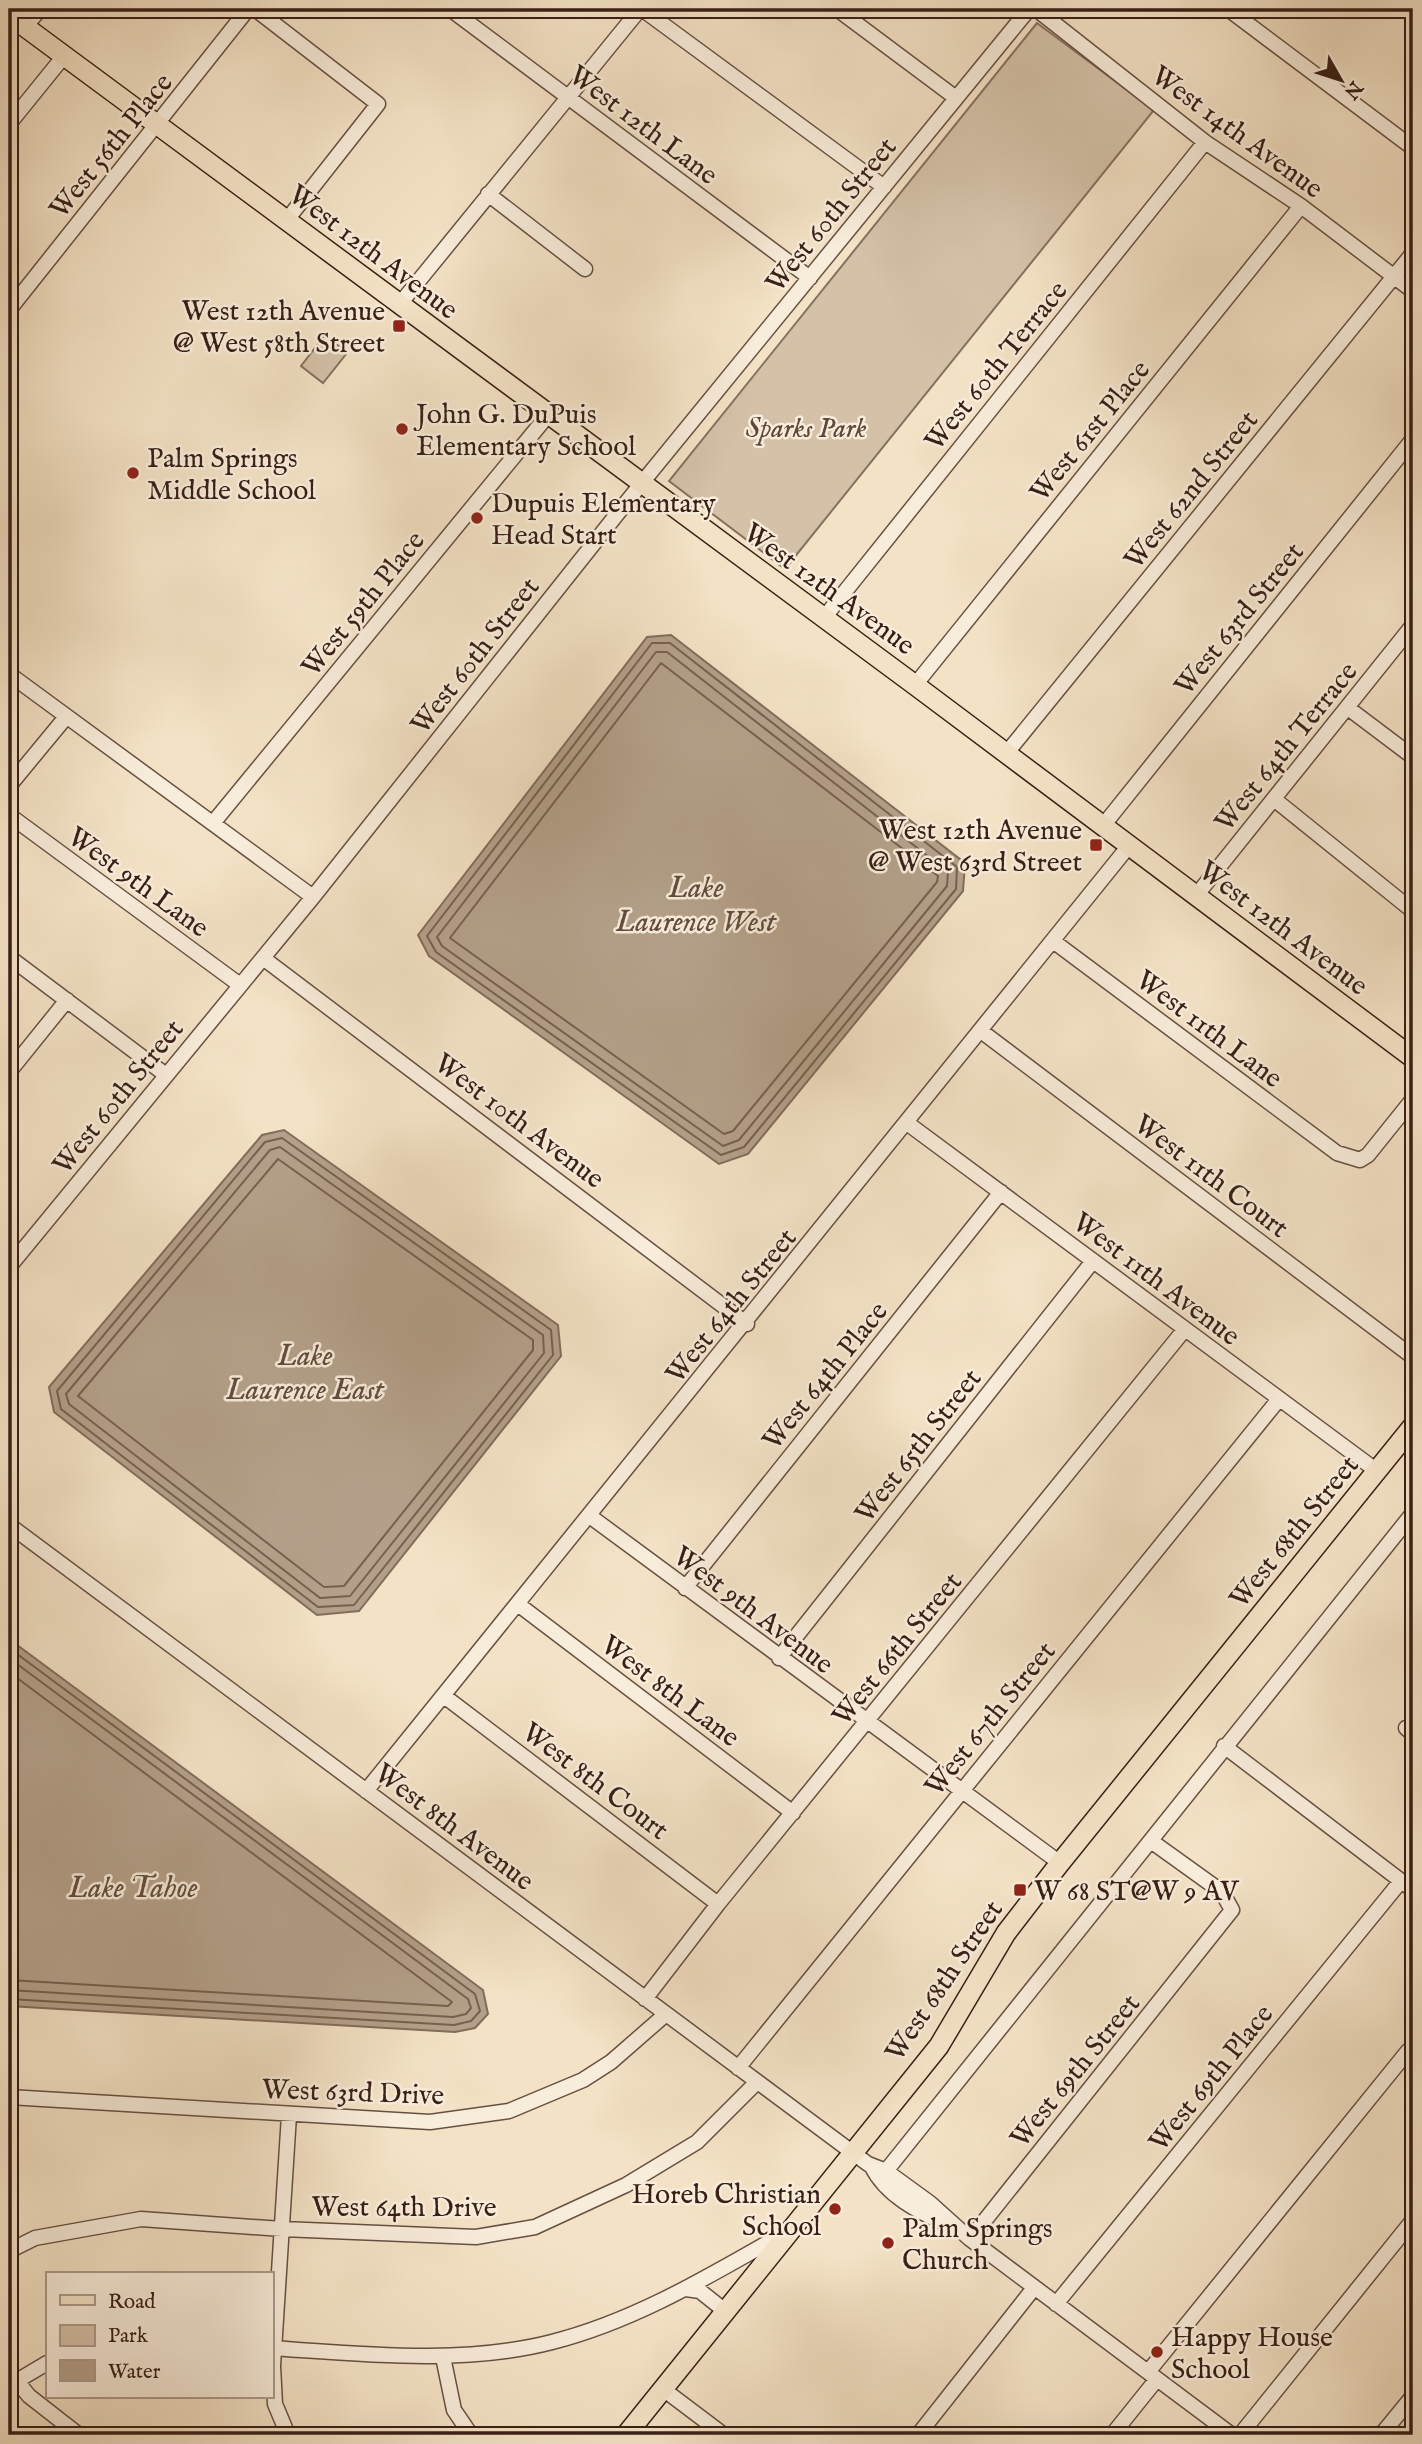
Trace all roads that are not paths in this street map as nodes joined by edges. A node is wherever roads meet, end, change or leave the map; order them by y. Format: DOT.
graph roads {
  1 [pos="40,9"];
  2 [pos="248,9"];
  3 [pos="255,9"];
  4 [pos="450,9"];
  5 [pos="641,9"];
  6 [pos="837,9"];
  7 [pos="1029,9"];
  8 [pos="1036,9"];
  9 [pos="1228,9"];
  10 [pos="9,15"];
  11 [pos="25,27"];
  12 [pos="64,56"];
  13 [pos="565,96"];
  14 [pos="956,98"];
  15 [pos="9,124"];
  16 [pos="158,126"];
  17 [pos="1205,142"];
  18 [pos="1413,148"];
  19 [pos="884,187"];
  20 [pos="488,194"];
  21 [pos="1301,206"];
  22 [pos="286,221"];
  23 [pos="1413,253"];
  24 [pos="584,269"];
  25 [pos="1394,276"];
  26 [pos="810,278"];
  27 [pos="1413,291"];
  28 [pos="399,305"];
  29 [pos="9,310"];
  30 [pos="548,415"];
  31 [pos="1413,439"];
  32 [pos="641,484"];
  33 [pos="823,619"];
  34 [pos="1413,625"];
  35 [pos="9,674"];
  36 [pos="915,685"];
  37 [pos="1348,708"];
  38 [pos="66,717"];
  39 [pos="1005,755"];
  40 [pos="1413,757"];
  41 [pos="9,786"];
  42 [pos="1274,799"];
  43 [pos="9,815"];
  44 [pos="213,823"];
  45 [pos="1102,827"];
  46 [pos="1128,847"];
  47 [pos="313,897"];
  48 [pos="1195,897"];
  49 [pos="1413,911"];
  50 [pos="1053,941"];
  51 [pos="9,957"];
  52 [pos="263,958"];
  53 [pos="240,985"];
  54 [pos="67,1000"];
  55 [pos="981,1031"];
  56 [pos="1413,1058"];
  57 [pos="9,1072"];
  58 [pos="166,1074"];
  59 [pos="1413,1099"];
  60 [pos="907,1123"];
  61 [pos="1000,1192"];
  62 [pos="1093,1261"];
  63 [pos="9,1267"];
  64 [pos="747,1324"];
  65 [pos="1185,1329"];
  66 [pos="1413,1357"];
  67 [pos="1279,1399"];
  68 [pos="1413,1426"];
  69 [pos="1377,1471"];
  70 [pos="1413,1513"];
  71 [pos="590,1517"];
  72 [pos="9,1525"];
  73 [pos="685,1588"];
  74 [pos="519,1605"];
  75 [pos="779,1658"];
  76 [pos="444,1696"];
  77 [pos="866,1723"];
  78 [pos="1224,1746"];
  79 [pos="962,1790"];
  80 [pos="366,1791"];
  81 [pos="793,1813"];
  82 [pos="1151,1840"];
  83 [pos="1060,1863"];
  84 [pos="1407,1885"];
  85 [pos="719,1904"];
  86 [pos="645,1999"];
  87 [pos="666,2014"];
  88 [pos="1413,2050"];
  89 [pos="738,2068"];
  90 [pos="757,2082"];
  91 [pos="9,2097"];
  92 [pos="289,2115"];
  93 [pos="852,2153"];
  94 [pos="879,2169"];
  95 [pos="1413,2220"];
  96 [pos="282,2230"];
  97 [pos="789,2231"];
  98 [pos="970,2239"];
  99 [pos="9,2250"];
  100 [pos="1034,2288"];
  101 [pos="686,2289"];
  102 [pos="1056,2304"];
  103 [pos="726,2311"];
  104 [pos="274,2349"];
  105 [pos="443,2357"];
  106 [pos="46,2364"];
  107 [pos="1152,2376"];
  108 [pos="12,2383"];
  109 [pos="663,2389"];
  110 [pos="1413,2396"];
  111 [pos="79,2435"];
  112 [pos="288,2435"];
  113 [pos="471,2435"];
  114 [pos="626,2435"];
  115 [pos="724,2435"];
  116 [pos="918,2435"];
  117 [pos="1112,2435"];
  118 [pos="1233,2435"];
  119 [pos="1240,2435"];
  120 [pos="1381,2435"];
  1 -- 11 [label="street"];
  2 -- 16 [label="street, West 56th Place"];
  3 -- 22 [label="street"];
  4 -- 13 [label="street, West 12th Lane"];
  5 -- 13 [label="street"];
  5 -- 19 [label="street"];
  6 -- 14 [label="street"];
  7 -- 14 [label="street, West 60th Street"];
  8 -- 17 [label="street, West 14th Avenue"];
  9 -- 18 [label="street"];
  10 -- 11 [label="main road, West 12th Avenue"];
  11 -- 12 [label="main road, West 12th Avenue"];
  12 -- 15 [label="street"];
  12 -- 16 [label="main road, West 12th Avenue"];
  13 -- 20 [label="street"];
  13 -- 26 [label="street, West 12th Lane"];
  14 -- 19 [label="street, West 60th Street"];
  16 -- 22 [label="main road, West 12th Avenue"];
  16 -- 29 [label="street, West 56th Place"];
  17 -- 21 [label="street, West 14th Avenue"];
  17 -- 33 [label="street, West 60th Terrace"];
  19 -- 26 [label="street, West 60th Street"];
  20 -- 24 [label="street"];
  20 -- 28 [label="street"];
  21 -- 25 [label="street, West 14th Avenue"];
  21 -- 36 [label="street, West 61st Place"];
  22 -- 28 [label="main road, West 12th Avenue"];
  23 -- 25 [label="street, West 62nd Street"];
  25 -- 27 [label="street, West 14th Avenue"];
  25 -- 39 [label="street, West 62nd Street"];
  26 -- 32 [label="street, West 60th Street"];
  28 -- 30 [label="main road, West 12th Avenue"];
  30 -- 32 [label="main road, West 12th Avenue"];
  30 -- 44 [label="street, West 59th Place"];
  31 -- 45 [label="street, West 63rd Street"];
  32 -- 33 [label="main road, West 12th Avenue"];
  32 -- 47 [label="street, West 60th Street"];
  33 -- 36 [label="main road, West 12th Avenue"];
  34 -- 37 [label="street, West 64th Terrace"];
  35 -- 38 [label="street"];
  36 -- 39 [label="main road, West 12th Avenue"];
  37 -- 40 [label="street"];
  37 -- 42 [label="street, West 64th Terrace"];
  38 -- 41 [label="street"];
  38 -- 44 [label="street"];
  39 -- 45 [label="main road, West 12th Avenue"];
  42 -- 48 [label="street, West 64th Terrace"];
  42 -- 49 [label="street"];
  43 -- 53 [label="street, West 9th Lane"];
  44 -- 47 [label="street"];
  45 -- 46 [label="main road, West 12th Avenue"];
  46 -- 48 [label="main road, West 12th Avenue"];
  46 -- 50 [label="street, West 64th Street"];
  47 -- 52 [label="street, West 60th Street"];
  48 -- 56 [label="main road, West 12th Avenue"];
  50 -- 55 [label="street, West 64th Street"];
  50 -- 59 [label="street, West 11th Lane"];
  51 -- 54 [label="street"];
  52 -- 53 [label="street, West 60th Street"];
  52 -- 64 [label="street, West 10th Avenue"];
  53 -- 58 [label="street, West 60th Street"];
  54 -- 57 [label="street"];
  54 -- 58 [label="street"];
  55 -- 60 [label="street, West 64th Street"];
  55 -- 66 [label="street, West 11th Court"];
  58 -- 63 [label="street, West 60th Street"];
  60 -- 61 [label="street, West 11th Avenue"];
  60 -- 64 [label="street, West 64th Street"];
  61 -- 62 [label="street, West 11th Avenue"];
  61 -- 73 [label="street, West 64th Place"];
  62 -- 65 [label="street, West 11th Avenue"];
  62 -- 75 [label="street, West 65th Street"];
  64 -- 71 [label="street, West 64th Street"];
  65 -- 67 [label="street, West 11th Avenue"];
  65 -- 77 [label="street, West 66th Street"];
  67 -- 69 [label="street, West 11th Avenue"];
  67 -- 79 [label="street, West 67th Street"];
  68 -- 69 [label="main road, West 68th Street"];
  69 -- 83 [label="main road, West 68th Street"];
  70 -- 78 [label="street"];
  71 -- 73 [label="street, West 9th Avenue"];
  71 -- 74 [label="street, West 64th Street"];
  72 -- 80 [label="street, West 8th Avenue"];
  73 -- 75 [label="street, West 9th Avenue"];
  74 -- 76 [label="street, West 64th Street"];
  74 -- 81 [label="street, West 8th Lane"];
  75 -- 77 [label="street, West 9th Avenue"];
  76 -- 80 [label="street, West 64th Street"];
  76 -- 85 [label="street, West 8th Court"];
  77 -- 79 [label="street, West 9th Avenue"];
  77 -- 81 [label="street, West 66th Street"];
  78 -- 82 [label="street"];
  78 -- 84 [label="street"];
  79 -- 83 [label="street, West 9th Avenue"];
  79 -- 89 [label="street, West 67th Street"];
  80 -- 86 [label="street, West 8th Avenue"];
  81 -- 85 [label="street, West 66th Street"];
  82 -- 94 [label="street"];
  82 -- 98 [label="street, West 69th Street"];
  83 -- 93 [label="main road, West 68th Street"];
  84 -- 102 [label="street, West 69th Place"];
  85 -- 86 [label="street, West 66th Street"];
  86 -- 87 [label="street, West 8th Avenue"];
  87 -- 89 [label="street, West 8th Avenue"];
  87 -- 92 [label="street, West 63rd Drive"];
  88 -- 107 [label="street"];
  89 -- 90 [label="street, West 8th Avenue"];
  90 -- 93 [label="street, West 8th Avenue"];
  90 -- 96 [label="street, West 64th Drive"];
  91 -- 92 [label="street, West 63rd Drive"];
  92 -- 96 [label="street"];
  93 -- 94 [label="street, West 8th Avenue"];
  93 -- 97 [label="main road, West 68th Street"];
  94 -- 98 [label="street, West 8th Avenue"];
  95 -- 119 [label="street"];
  96 -- 99 [label="street, West 64th Drive"];
  96 -- 104 [label="street"];
  97 -- 101 [label="street"];
  97 -- 103 [label="main road, West 68th Street"];
  98 -- 100 [label="street, West 8th Avenue"];
  100 -- 102 [label="street, West 8th Avenue"];
  100 -- 116 [label="street"];
  101 -- 103 [label="street"];
  101 -- 105 [label="street"];
  102 -- 107 [label="street, West 8th Avenue"];
  103 -- 109 [label="main road, West 68th Street"];
  104 -- 105 [label="street"];
  104 -- 112 [label="street"];
  105 -- 113 [label="street"];
  106 -- 108 [label="street"];
  107 -- 117 [label="street"];
  107 -- 118 [label="street, West 8th Avenue"];
  108 -- 111 [label="street"];
  109 -- 114 [label="main road, West 68th Street"];
  109 -- 115 [label="street"];
  110 -- 120 [label="street"];
}
